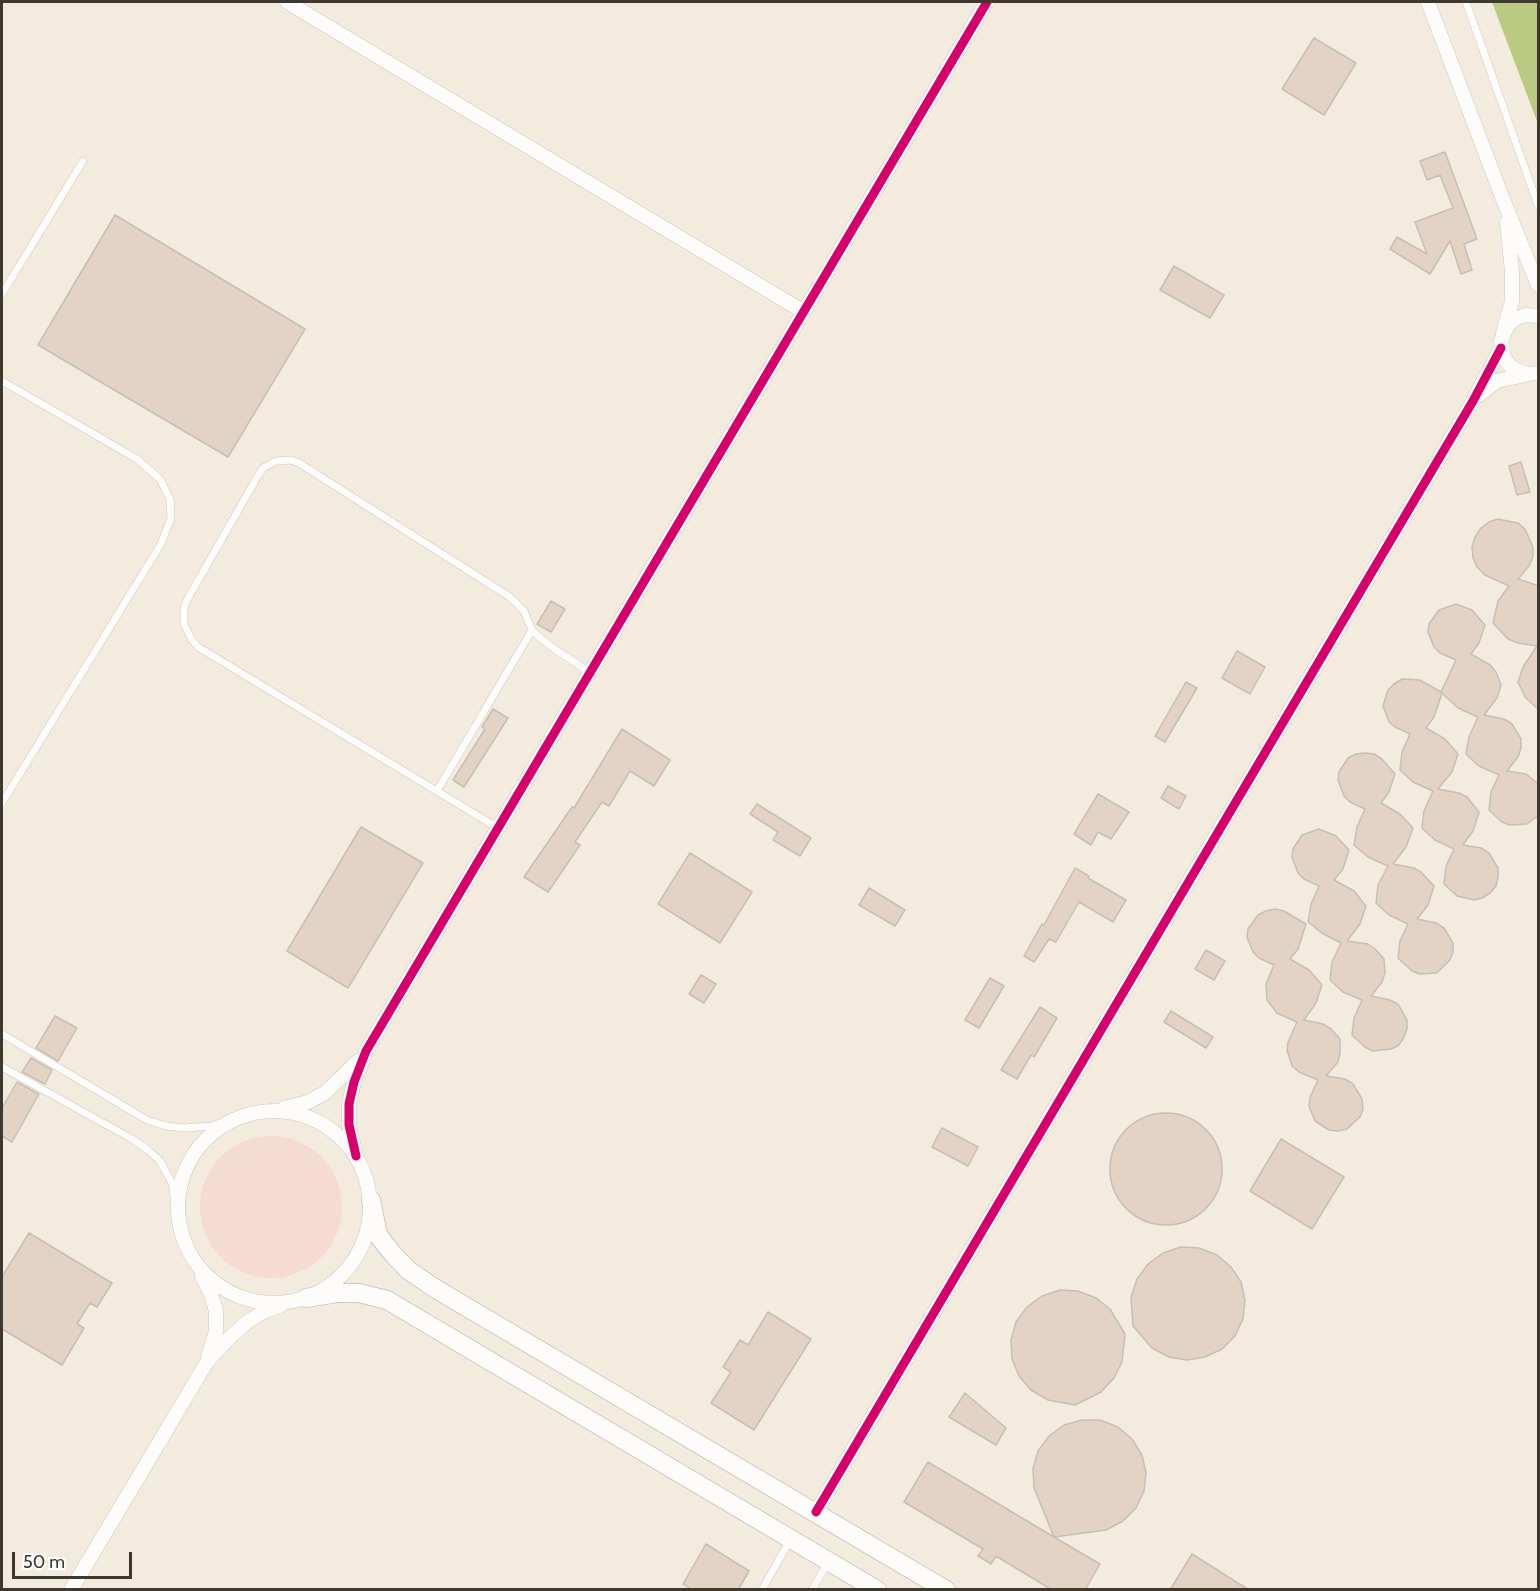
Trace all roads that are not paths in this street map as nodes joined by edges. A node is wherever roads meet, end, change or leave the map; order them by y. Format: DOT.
graph roads {
  1 [pos="287,2"];
  2 [pos="987,2"];
  3 [pos="1428,2"];
  4 [pos="1466,2"];
  5 [pos="83,161"];
  6 [pos="1504,202"];
  7 [pos="1539,205"];
  8 [pos="1539,285"];
  9 [pos="2,294"];
  10 [pos="804,312"];
  11 [pos="1539,316"];
  12 [pos="1503,333"];
  13 [pos="1501,348"];
  14 [pos="1533,374"];
  15 [pos="2,381"];
  16 [pos="1473,401"];
  17 [pos="532,630"];
  18 [pos="591,673"];
  19 [pos="437,791"];
  20 [pos="2,803"];
  21 [pos="499,828"];
  22 [pos="2,1034"];
  23 [pos="366,1051"];
  24 [pos="2,1067"];
  25 [pos="273,1110"];
  26 [pos="236,1118"];
  27 [pos="356,1156"];
  28 [pos="371,1200"];
  29 [pos="177,1213"];
  30 [pos="195,1264"];
  31 [pos="301,1299"];
  32 [pos="207,1362"];
  33 [pos="816,1512"];
  34 [pos="791,1538"];
  35 [pos="829,1561"];
  36 [pos="71,1590"];
  37 [pos="762,1590"];
  38 [pos="812,1590"];
  39 [pos="877,1590"];
  40 [pos="946,1590"];
  1 -- 10 [label="street"];
  2 -- 10 [label="street"];
  3 -- 6 [label="street"];
  4 -- 7 [label="lane"];
  5 -- 9 [label="lane"];
  6 -- 8 [label="street"];
  6 -- 12 [label="street"];
  10 -- 18 [label="street"];
  11 -- 12 [label="street"];
  12 -- 13 [label="street"];
  13 -- 14 [label="street"];
  13 -- 16 [label="street"];
  14 -- 16 [label="street"];
  15 -- 20 [label="lane"];
  16 -- 33 [label="street"];
  17 -- 18 [label="lane"];
  17 -- 19 [label="lane"];
  17 -- 19 [label="lane"];
  18 -- 21 [label="street"];
  19 -- 21 [label="lane"];
  21 -- 23 [label="street"];
  22 -- 26 [label="lane"];
  23 -- 25 [label="street"];
  23 -- 27 [label="street"];
  24 -- 29 [label="lane"];
  25 -- 26 [label="street"];
  25 -- 27 [label="street"];
  26 -- 29 [label="street"];
  27 -- 28 [label="street"];
  28 -- 31 [label="street"];
  28 -- 33 [label="street"];
  29 -- 30 [label="street"];
  30 -- 31 [label="street"];
  30 -- 32 [label="street"];
  31 -- 32 [label="street"];
  31 -- 34 [label="street"];
  32 -- 36 [label="street"];
  33 -- 40 [label="street"];
  34 -- 35 [label="street"];
  34 -- 37 [label="lane"];
  35 -- 38 [label="lane"];
  35 -- 39 [label="street"];
}
